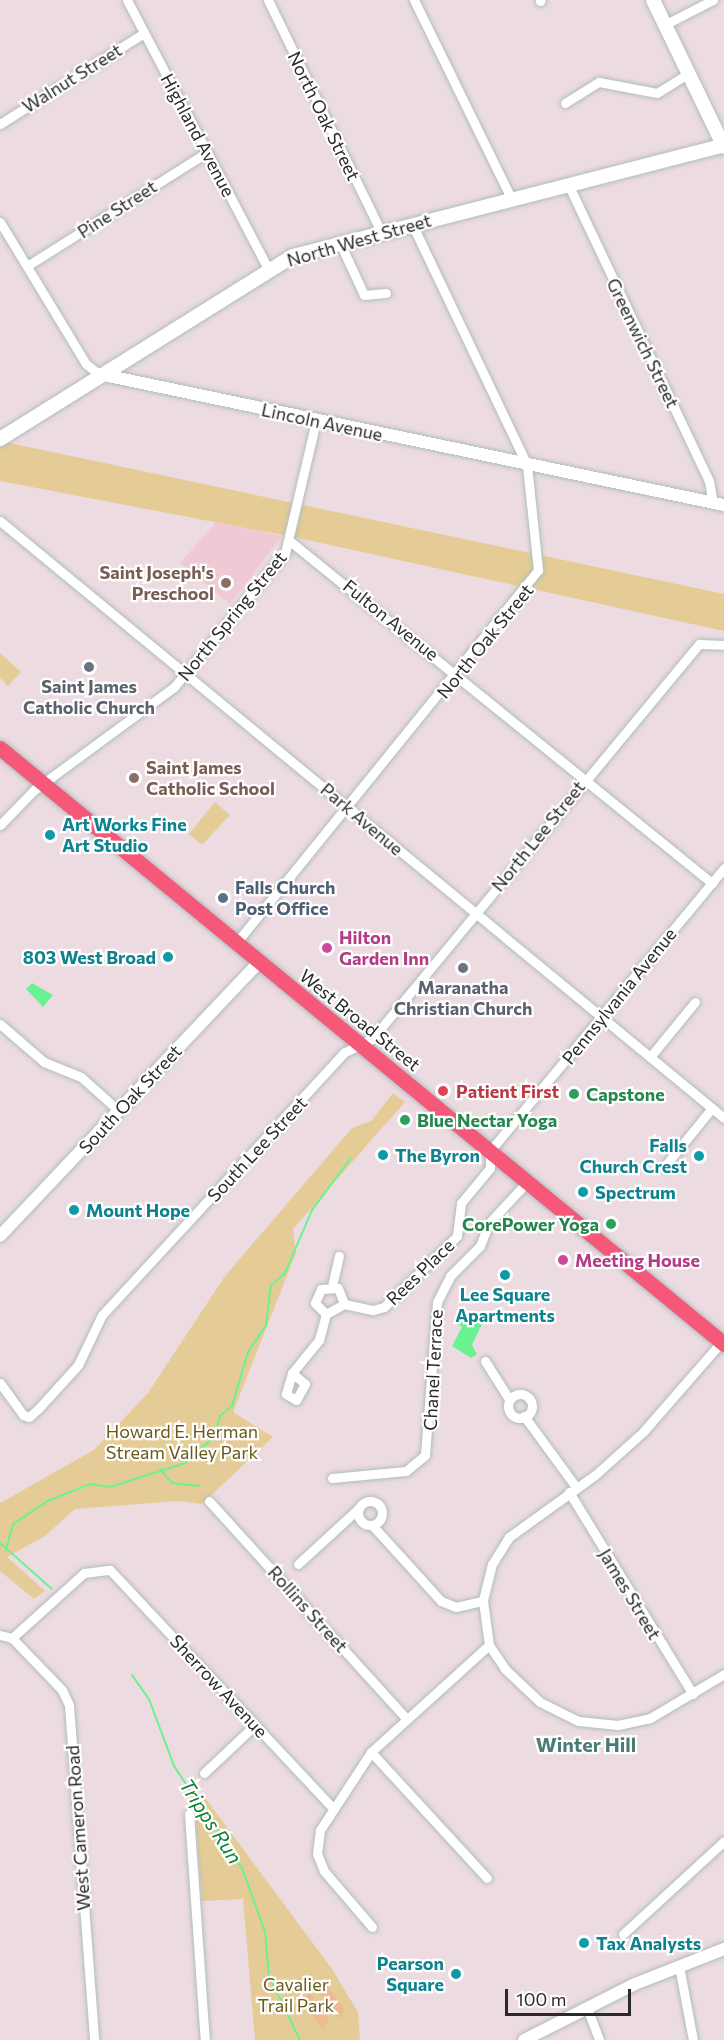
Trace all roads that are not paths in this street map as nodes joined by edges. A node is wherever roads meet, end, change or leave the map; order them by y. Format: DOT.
graph roads {
  1 [pos="127,0"];
  2 [pos="268,0"];
  3 [pos="414,0"];
  4 [pos="653,0"];
  5 [pos="713,0"];
  6 [pos="666,24"];
  7 [pos="144,33"];
  8 [pos="689,73"];
  9 [pos="565,103"];
  10 [pos="0,124"];
  11 [pos="724,146"];
  12 [pos="207,152"];
  13 [pos="567,184"];
  14 [pos="511,198"];
  15 [pos="0,222"];
  16 [pos="412,224"];
  17 [pos="381,232"];
  18 [pos="340,243"];
  19 [pos="27,266"];
  20 [pos="268,269"];
  21 [pos="386,293"];
  22 [pos="99,375"];
  23 [pos="316,421"];
  24 [pos="0,439"];
  25 [pos="527,465"];
  26 [pos="719,504"];
  27 [pos="0,521"];
  28 [pos="291,542"];
  29 [pos="724,645"];
  30 [pos="186,675"];
  31 [pos="459,675"];
  32 [pos="0,748"];
  33 [pos="585,778"];
  34 [pos="44,784"];
  35 [pos="348,808"];
  36 [pos="0,825"];
  37 [pos="724,868"];
  38 [pos="712,883"];
  39 [pos="476,912"];
  40 [pos="236,943"];
  41 [pos="259,962"];
  42 [pos="695,1002"];
  43 [pos="603,1014"];
  44 [pos="0,1024"];
  45 [pos="360,1045"];
  46 [pos="650,1057"];
  47 [pos="712,1108"];
  48 [pos="119,1111"];
  49 [pos="724,1118"];
  50 [pos="490,1151"];
  51 [pos="663,1167"];
  52 [pos="527,1182"];
  53 [pos="0,1236"];
  54 [pos="339,1256"];
  55 [pos="332,1286"];
  56 [pos="344,1304"];
  57 [pos="326,1314"];
  58 [pos="723,1342"];
  59 [pos="485,1361"];
  60 [pos="292,1372"];
  61 [pos="0,1383"];
  62 [pos="510,1399"];
  63 [pos="524,1416"];
  64 [pos="333,1478"];
  65 [pos="572,1490"];
  66 [pos="209,1501"];
  67 [pos="359,1508"];
  68 [pos="372,1525"];
  69 [pos="298,1564"];
  70 [pos="483,1601"];
  71 [pos="0,1635"];
  72 [pos="12,1638"];
  73 [pos="489,1645"];
  74 [pos="724,1674"];
  75 [pos="693,1694"];
  76 [pos="406,1718"];
  77 [pos="255,1725"];
  78 [pos="371,1752"];
  79 [pos="204,1773"];
  80 [pos="333,1808"];
  81 [pos="189,1814"];
  82 [pos="724,1841"];
  83 [pos="487,1878"];
  84 [pos="372,1927"];
  85 [pos="623,1934"];
  86 [pos="724,1949"];
  87 [pos="679,1966"];
  88 [pos="587,2008"];
  89 [pos="94,2040"];
  90 [pos="206,2040"];
  91 [pos="524,2040"];
  92 [pos="599,2040"];
  93 [pos="693,2040"];
  1 -- 7 [label="street, Highland Avenue"];
  2 -- 17 [label="street, North Oak Street"];
  3 -- 14 [label="street"];
  4 -- 6 [label="main road"];
  5 -- 6 [label="street"];
  6 -- 8 [label="main road"];
  7 -- 10 [label="street, Walnut Street"];
  7 -- 12 [label="street, Highland Avenue"];
  8 -- 9 [label="street"];
  8 -- 11 [label="main road"];
  11 -- 13 [label="main road, North West Street"];
  12 -- 19 [label="street, Pine Street"];
  12 -- 20 [label="street, Highland Avenue"];
  13 -- 14 [label="main road, North West Street"];
  13 -- 26 [label="street, Greenwich Street"];
  14 -- 16 [label="main road, North West Street"];
  15 -- 19 [label="street"];
  16 -- 17 [label="main road, North West Street"];
  16 -- 25 [label="street, North Oak Street"];
  17 -- 18 [label="main road, North West Street"];
  18 -- 20 [label="main road, North West Street"];
  18 -- 21 [label="street"];
  19 -- 22 [label="street"];
  20 -- 22 [label="main road, North West Street"];
  22 -- 23 [label="street, Lincoln Avenue"];
  22 -- 24 [label="main road, North West Street"];
  23 -- 25 [label="street, Lincoln Avenue"];
  23 -- 28 [label="street, North Spring Street"];
  25 -- 26 [label="street, Lincoln Avenue"];
  25 -- 31 [label="street, North Oak Street"];
  27 -- 30 [label="street, Park Avenue"];
  28 -- 30 [label="street, North Spring Street"];
  28 -- 31 [label="street, Fulton Avenue"];
  29 -- 33 [label="street, North Lee Street"];
  30 -- 34 [label="street, North Spring Street"];
  30 -- 35 [label="street, Park Avenue"];
  31 -- 33 [label="street, Fulton Avenue"];
  31 -- 35 [label="street, North Oak Street"];
  32 -- 34 [label="main road, West Broad Street"];
  33 -- 38 [label="street, Fulton Avenue"];
  33 -- 39 [label="street, North Lee Street"];
  34 -- 36 [label="street, North Spring Street"];
  34 -- 40 [label="main road, West Broad Street"];
  35 -- 39 [label="street, Park Avenue"];
  35 -- 40 [label="street, North Oak Street"];
  37 -- 38 [label="street, Pennsylvania Avenue"];
  38 -- 43 [label="street, Pennsylvania Avenue"];
  39 -- 43 [label="street, Park Avenue"];
  39 -- 45 [label="street, North Lee Street"];
  40 -- 41 [label="main road, West Broad Street"];
  41 -- 45 [label="main road, West Broad Street"];
  41 -- 48 [label="street, South Oak Street"];
  42 -- 46 [label="street"];
  43 -- 46 [label="street, Park Avenue"];
  43 -- 50 [label="street, Pennsylvania Avenue"];
  44 -- 48 [label="street"];
  45 -- 50 [label="main road, West Broad Street"];
  45 -- 61 [label="street, South Lee Street"];
  46 -- 47 [label="street, Park Avenue"];
  47 -- 49 [label="street, Park Avenue"];
  47 -- 51 [label="street"];
  48 -- 53 [label="street, South Oak Street"];
  50 -- 52 [label="main road, West Broad Street"];
  50 -- 56 [label="street, Rees Place"];
  52 -- 58 [label="main road, West Broad Street"];
  52 -- 64 [label="street, Chanel Terrace"];
  54 -- 55 [label="street"];
  55 -- 56 [label="street"];
  55 -- 57 [label="street"];
  56 -- 57 [label="street"];
  57 -- 60 [label="street"];
  58 -- 65 [label="street"];
  59 -- 62 [label="street"];
  62 -- 63 [label="street, James Street"];
  62 -- 63 [label="street"];
  63 -- 65 [label="street, James Street"];
  65 -- 70 [label="street"];
  65 -- 75 [label="street, James Street"];
  66 -- 76 [label="street, Rollins Street"];
  67 -- 68 [label="street"];
  67 -- 68 [label="street"];
  67 -- 69 [label="street"];
  68 -- 70 [label="street"];
  70 -- 73 [label="street"];
  71 -- 72 [label="street"];
  72 -- 77 [label="street, Sherrow Avenue"];
  72 -- 89 [label="street, West Cameron Road"];
  73 -- 75 [label="street"];
  73 -- 76 [label="street"];
  74 -- 75 [label="street"];
  76 -- 78 [label="street"];
  77 -- 79 [label="street"];
  77 -- 80 [label="street, Sherrow Avenue"];
  78 -- 80 [label="street"];
  78 -- 83 [label="street"];
  80 -- 84 [label="street"];
  81 -- 90 [label="street"];
  82 -- 85 [label="street"];
  86 -- 87 [label="street"];
  87 -- 88 [label="street"];
  87 -- 93 [label="street"];
  88 -- 91 [label="street"];
  88 -- 92 [label="street"];
}
